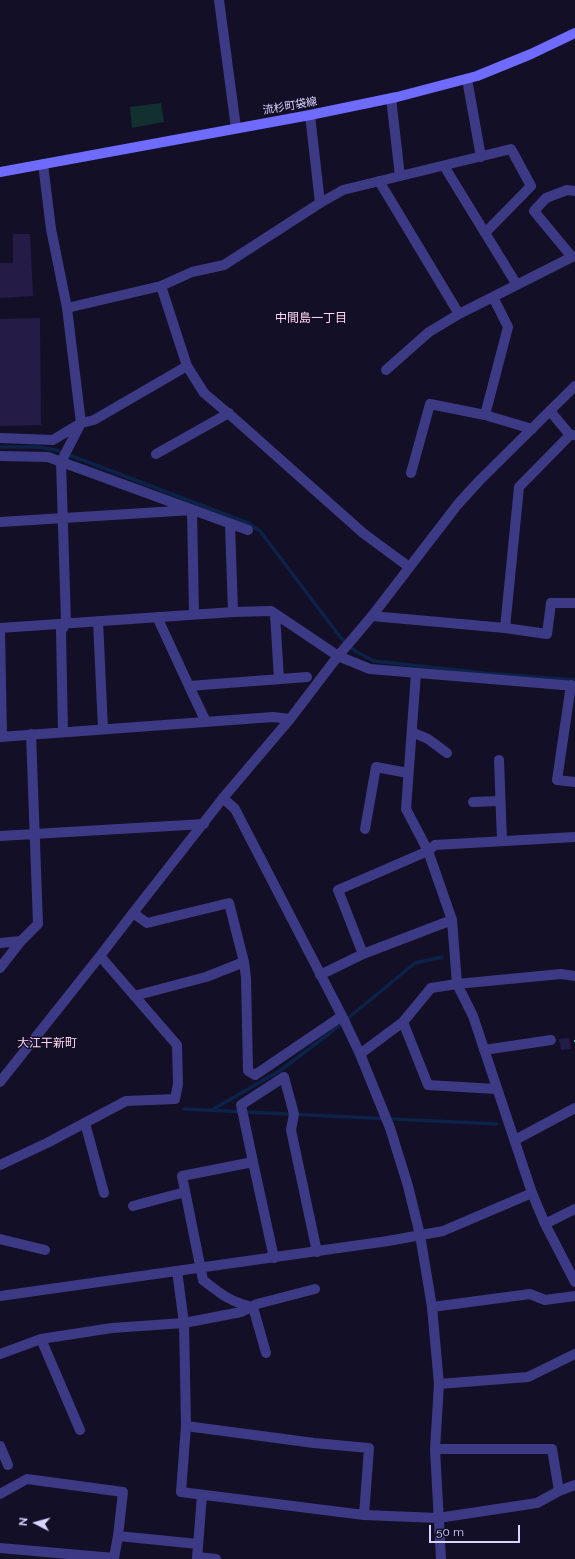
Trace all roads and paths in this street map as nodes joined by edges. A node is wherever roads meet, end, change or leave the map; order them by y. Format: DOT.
graph roads {
  1 [pos="218,0"];
  2 [pos="575,33"];
  3 [pos="467,79"];
  4 [pos="391,98"];
  5 [pos="310,115"];
  6 [pos="236,128"];
  7 [pos="480,157"];
  8 [pos="44,164"];
  9 [pos="444,166"];
  10 [pos="0,172"];
  11 [pos="400,176"];
  12 [pos="379,181"];
  13 [pos="575,191"];
  14 [pos="320,203"];
  15 [pos="485,233"];
  16 [pos="574,256"];
  17 [pos="517,285"];
  18 [pos="160,286"];
  19 [pos="493,297"];
  20 [pos="67,308"];
  21 [pos="459,314"];
  22 [pos="187,366"];
  23 [pos="386,370"];
  24 [pos="575,386"];
  25 [pos="550,411"];
  26 [pos="229,413"];
  27 [pos="485,415"];
  28 [pos="81,423"];
  29 [pos="532,429"];
  30 [pos="573,435"];
  31 [pos="0,438"];
  32 [pos="156,454"];
  33 [pos="0,456"];
  34 [pos="61,462"];
  35 [pos="411,473"];
  36 [pos="192,510"];
  37 [pos="63,519"];
  38 [pos="0,522"];
  39 [pos="230,524"];
  40 [pos="248,530"];
  41 [pos="409,566"];
  42 [pos="575,603"];
  43 [pos="233,612"];
  44 [pos="194,614"];
  45 [pos="275,614"];
  46 [pos="372,616"];
  47 [pos="157,617"];
  48 [pos="98,621"];
  49 [pos="66,623"];
  50 [pos="0,628"];
  51 [pos="506,628"];
  52 [pos="338,656"];
  53 [pos="416,673"];
  54 [pos="307,677"];
  55 [pos="279,679"];
  56 [pos="573,685"];
  57 [pos="189,686"];
  58 [pos="290,719"];
  59 [pos="206,722"];
  60 [pos="103,729"];
  61 [pos="63,732"];
  62 [pos="412,732"];
  63 [pos="31,734"];
  64 [pos="1,737"];
  65 [pos="447,753"];
  66 [pos="499,760"];
  67 [pos="408,773"];
  68 [pos="575,782"];
  69 [pos="224,798"];
  70 [pos="500,801"];
  71 [pos="473,802"];
  72 [pos="204,824"];
  73 [pos="365,829"];
  74 [pos="34,834"];
  75 [pos="0,836"];
  76 [pos="575,837"];
  77 [pos="502,841"];
  78 [pos="428,851"];
  79 [pos="133,913"];
  80 [pos="452,920"];
  81 [pos="21,941"];
  82 [pos="0,944"];
  83 [pos="363,954"];
  84 [pos="100,956"];
  85 [pos="244,962"];
  86 [pos="0,968"];
  87 [pos="320,975"];
  88 [pos="575,976"];
  89 [pos="457,984"];
  90 [pos="134,996"];
  91 [pos="342,1016"];
  92 [pos="403,1022"];
  93 [pos="551,1040"];
  94 [pos="484,1050"];
  95 [pos="360,1054"];
  96 [pos="0,1082"];
  97 [pos="496,1089"];
  98 [pos="575,1108"];
  99 [pos="85,1123"];
  100 [pos="515,1140"];
  101 [pos="253,1162"];
  102 [pos="0,1165"];
  103 [pos="186,1192"];
  104 [pos="104,1193"];
  105 [pos="532,1193"];
  106 [pos="133,1206"];
  107 [pos="575,1209"];
  108 [pos="545,1224"];
  109 [pos="420,1235"];
  110 [pos="0,1240"];
  111 [pos="45,1250"];
  112 [pos="317,1252"];
  113 [pos="274,1258"];
  114 [pos="200,1267"];
  115 [pos="177,1271"];
  116 [pos="575,1282"];
  117 [pos="315,1289"];
  118 [pos="0,1296"];
  119 [pos="575,1296"];
  120 [pos="253,1307"];
  121 [pos="432,1307"];
  122 [pos="184,1323"];
  123 [pos="41,1339"];
  124 [pos="266,1353"];
  125 [pos="0,1354"];
  126 [pos="575,1354"];
  127 [pos="439,1384"];
  128 [pos="186,1426"];
  129 [pos="80,1430"];
  130 [pos="0,1446"];
  131 [pos="435,1449"];
  132 [pos="8,1465"];
  133 [pos="575,1485"];
  134 [pos="560,1491"];
  135 [pos="0,1494"];
  136 [pos="202,1496"];
  137 [pos="364,1515"];
  138 [pos="438,1518"];
  139 [pos="118,1536"];
  140 [pos="198,1544"];
  141 [pos="0,1548"];
  142 [pos="197,1558"];
  143 [pos="216,1559"];
  144 [pos="441,1559"];
  1 -- 6 [label="street"];
  2 -- 3 [label="main road, 流杉町袋線"];
  3 -- 4 [label="main road, 流杉町袋線"];
  3 -- 7 [label="street"];
  4 -- 5 [label="main road, 流杉町袋線"];
  4 -- 11 [label="street"];
  5 -- 6 [label="main road, 流杉町袋線"];
  5 -- 14 [label="street"];
  6 -- 8 [label="main road, 流杉町袋線"];
  7 -- 9 [label="street"];
  7 -- 15 [label="street"];
  8 -- 10 [label="main road, 流杉町袋線"];
  8 -- 20 [label="street"];
  9 -- 11 [label="street"];
  9 -- 15 [label="street"];
  11 -- 12 [label="street"];
  12 -- 14 [label="street"];
  12 -- 21 [label="street"];
  13 -- 16 [label="street"];
  14 -- 18 [label="street"];
  15 -- 17 [label="street"];
  16 -- 17 [label="street"];
  17 -- 19 [label="street"];
  18 -- 20 [label="street"];
  18 -- 22 [label="street"];
  19 -- 21 [label="street"];
  19 -- 27 [label="street"];
  20 -- 28 [label="street"];
  21 -- 23 [label="street"];
  22 -- 26 [label="street"];
  22 -- 28 [label="street"];
  24 -- 25 [label="street"];
  25 -- 29 [label="street"];
  25 -- 30 [label="street"];
  26 -- 32 [label="street"];
  26 -- 41 [label="street"];
  27 -- 29 [label="street"];
  27 -- 35 [label="street"];
  28 -- 31 [label="street"];
  28 -- 34 [label="street"];
  29 -- 41 [label="street"];
  30 -- 51 [label="street"];
  33 -- 34 [label="street"];
  34 -- 36 [label="street"];
  34 -- 37 [label="street"];
  36 -- 37 [label="street"];
  36 -- 39 [label="street"];
  36 -- 44 [label="street"];
  37 -- 38 [label="street"];
  37 -- 49 [label="street"];
  39 -- 40 [label="street"];
  39 -- 43 [label="street"];
  41 -- 46 [label="street"];
  42 -- 51 [label="street"];
  43 -- 44 [label="street"];
  43 -- 45 [label="street"];
  44 -- 47 [label="street"];
  45 -- 52 [label="street"];
  45 -- 55 [label="street"];
  46 -- 51 [label="street"];
  46 -- 52 [label="street"];
  47 -- 48 [label="street"];
  47 -- 57 [label="street"];
  48 -- 49 [label="street"];
  48 -- 60 [label="street"];
  49 -- 50 [label="street"];
  49 -- 61 [label="street"];
  50 -- 64 [label="street"];
  52 -- 53 [label="street"];
  52 -- 58 [label="street"];
  53 -- 56 [label="street"];
  53 -- 62 [label="street"];
  54 -- 55 [label="street"];
  55 -- 57 [label="street"];
  56 -- 68 [label="street"];
  57 -- 59 [label="street"];
  58 -- 59 [label="street"];
  58 -- 69 [label="street"];
  59 -- 60 [label="street"];
  60 -- 61 [label="street"];
  61 -- 63 [label="street"];
  62 -- 65 [label="street"];
  62 -- 67 [label="street"];
  63 -- 64 [label="street"];
  63 -- 74 [label="street"];
  66 -- 70 [label="street"];
  67 -- 73 [label="street"];
  67 -- 78 [label="street"];
  69 -- 72 [label="street"];
  69 -- 87 [label="street"];
  70 -- 71 [label="street"];
  70 -- 77 [label="street"];
  72 -- 74 [label="street"];
  72 -- 79 [label="street"];
  74 -- 75 [label="street"];
  74 -- 81 [label="street"];
  76 -- 77 [label="street"];
  77 -- 78 [label="street"];
  78 -- 80 [label="street"];
  78 -- 83 [label="street"];
  79 -- 84 [label="street"];
  79 -- 85 [label="street"];
  80 -- 83 [label="street"];
  80 -- 89 [label="street"];
  81 -- 82 [label="street"];
  81 -- 86 [label="street"];
  83 -- 87 [label="street"];
  84 -- 90 [label="street"];
  84 -- 96 [label="street"];
  85 -- 90 [label="street"];
  85 -- 91 [label="street"];
  87 -- 91 [label="street"];
  88 -- 89 [label="street"];
  89 -- 92 [label="street"];
  89 -- 94 [label="street"];
  90 -- 99 [label="street"];
  91 -- 95 [label="street"];
  92 -- 95 [label="street"];
  92 -- 97 [label="street"];
  93 -- 94 [label="street"];
  94 -- 97 [label="street"];
  95 -- 109 [label="street"];
  97 -- 100 [label="street"];
  98 -- 100 [label="street"];
  99 -- 102 [label="street"];
  99 -- 104 [label="street"];
  100 -- 105 [label="street"];
  101 -- 103 [label="street"];
  101 -- 112 [label="street"];
  101 -- 113 [label="street"];
  103 -- 106 [label="street"];
  103 -- 114 [label="street"];
  105 -- 108 [label="street"];
  105 -- 109 [label="street"];
  107 -- 108 [label="street"];
  108 -- 116 [label="street"];
  109 -- 112 [label="street"];
  109 -- 121 [label="street"];
  110 -- 111 [label="street"];
  112 -- 113 [label="street"];
  113 -- 114 [label="street"];
  114 -- 115 [label="street"];
  114 -- 120 [label="street"];
  115 -- 118 [label="street"];
  115 -- 122 [label="street"];
  117 -- 120 [label="street"];
  119 -- 121 [label="street"];
  120 -- 122 [label="street"];
  120 -- 124 [label="street"];
  121 -- 127 [label="street"];
  122 -- 123 [label="street"];
  122 -- 128 [label="street"];
  123 -- 125 [label="street"];
  123 -- 129 [label="street"];
  126 -- 127 [label="street"];
  127 -- 131 [label="street"];
  128 -- 136 [label="street"];
  128 -- 137 [label="street"];
  130 -- 132 [label="street"];
  131 -- 134 [label="street"];
  131 -- 138 [label="street"];
  133 -- 134 [label="street"];
  134 -- 138 [label="street"];
  135 -- 139 [label="street"];
  136 -- 137 [label="street"];
  136 -- 140 [label="street"];
  137 -- 138 [label="street"];
  138 -- 144 [label="street"];
  139 -- 140 [label="street"];
  139 -- 141 [label="street"];
  140 -- 142 [label="street"];
  142 -- 143 [label="street"];
}
